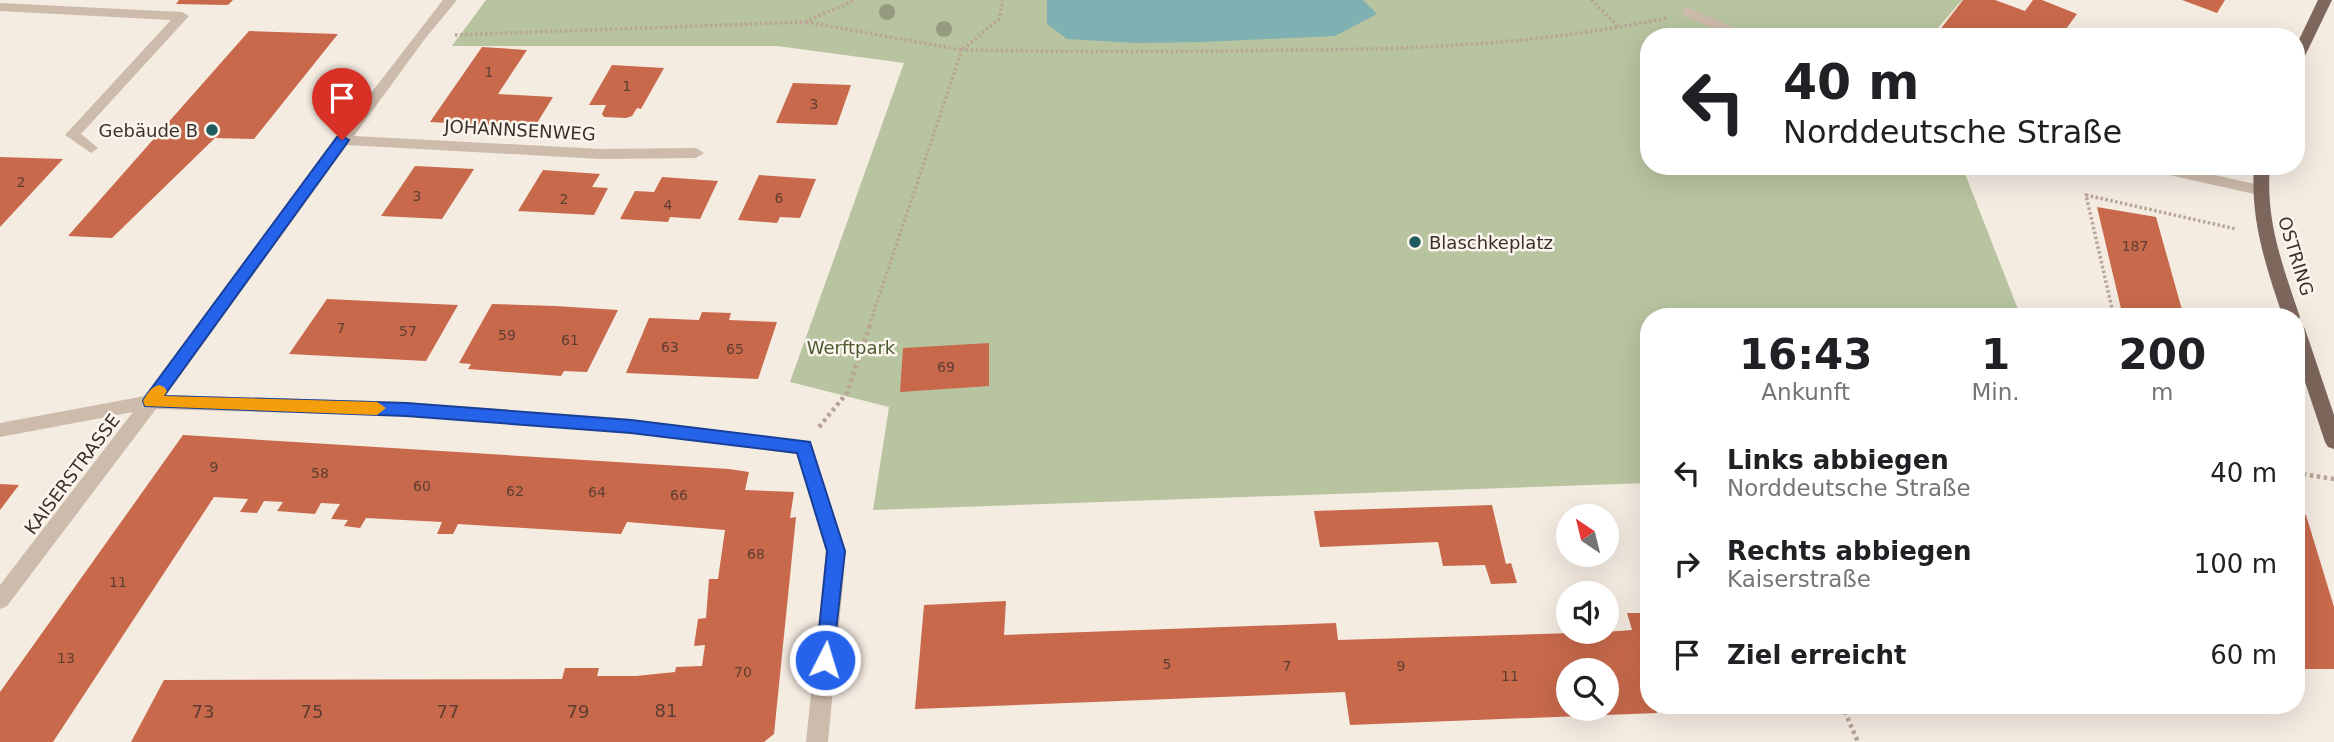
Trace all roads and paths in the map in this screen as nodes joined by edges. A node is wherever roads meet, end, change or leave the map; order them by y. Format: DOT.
graph roads {
  1 [pos="450,0"];
  2 [pos="855,0"];
  3 [pos="1003,0"];
  4 [pos="1591,0"];
  5 [pos="2325,0"];
  6 [pos="0,7"];
  7 [pos="1688,12"];
  8 [pos="805,22"];
  9 [pos="1724,28"];
  10 [pos="1620,29"];
  11 [pos="419,37"];
  12 [pos="2305,41"];
  13 [pos="962,50"];
  14 [pos="342,140"];
  15 [pos="90,148"];
  16 [pos="696,153"];
  17 [pos="2192,175"];
  18 [pos="2261,175"];
  19 [pos="2259,190"];
  20 [pos="2264,235"];
  21 [pos="2112,308"];
  22 [pos="2289,308"];
  23 [pos="2305,356"];
  24 [pos="151,401"];
  25 [pos="0,430"];
  26 [pos="2334,442"];
  27 [pos="804,447"];
  28 [pos="2305,475"];
  29 [pos="2334,480"];
  30 [pos="0,600"];
  31 [pos="1846,714"];
  32 [pos="817,742"];
  33 [pos="1858,742"];
  1 -- 11 [label="street, KAISERSTRASSE"];
  2 -- 8 [label="path"];
  3 -- 13 [label="path"];
  4 -- 10 [label="path"];
  5 -- 12 [label="main road"];
  6 -- 15 [label="street"];
  7 -- 9 [label="street"];
  7 -- 10 [label="path"];
  8 -- 11 [label="path"];
  8 -- 13 [label="path"];
  10 -- 13 [label="path"];
  11 -- 14 [label="street, KAISERSTRASSE"];
  13 -- 27 [label="path"];
  14 -- 16 [label="street, JOHANNSENWEG"];
  14 -- 24 [label="street, KAISERSTRASSE"];
  17 -- 19 [label="street"];
  18 -- 19 [label="main road, OSTRING"];
  19 -- 20 [label="main road, OSTRING"];
  20 -- 21 [label="path"];
  20 -- 22 [label="main road, OSTRING"];
  23 -- 26 [label="main road"];
  24 -- 25 [label="street"];
  24 -- 27 [label="street"];
  24 -- 30 [label="street, KAISERSTRASSE"];
  27 -- 32 [label="street"];
  28 -- 29 [label="path"];
  31 -- 33 [label="path"];
}
